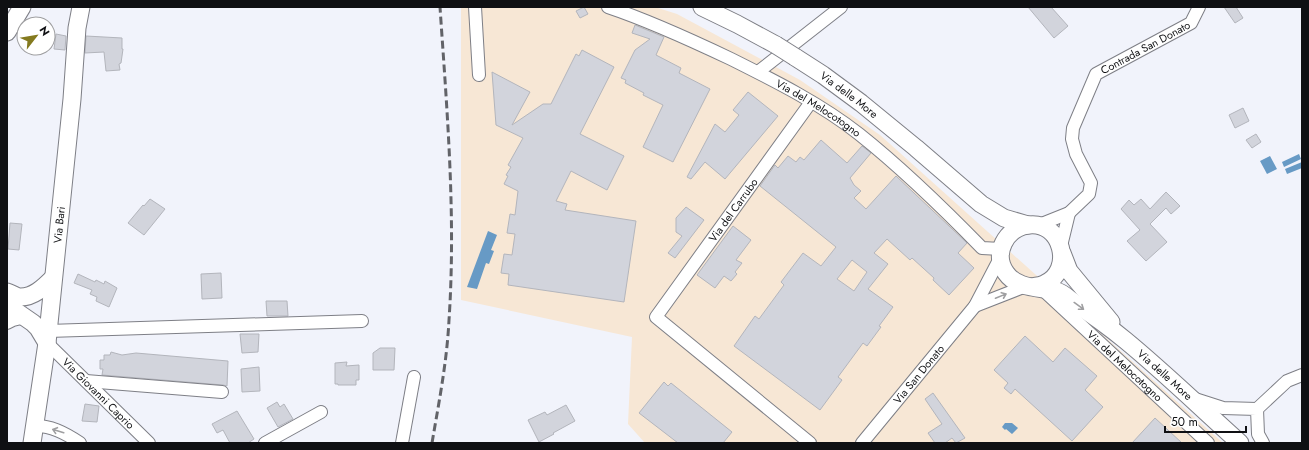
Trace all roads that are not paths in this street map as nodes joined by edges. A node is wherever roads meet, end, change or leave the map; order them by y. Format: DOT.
graph roads {
  1 [pos="22,7"];
  2 [pos="81,7"];
  3 [pos="475,7"];
  4 [pos="608,7"];
  5 [pos="702,7"];
  6 [pos="841,7"];
  7 [pos="1199,7"];
  8 [pos="7,32"];
  9 [pos="758,72"];
  10 [pos="479,75"];
  11 [pos="811,102"];
  12 [pos="981,204"];
  13 [pos="1069,213"];
  14 [pos="1033,225"];
  15 [pos="1002,249"];
  16 [pos="1062,249"];
  17 [pos="53,278"];
  18 [pos="1033,287"];
  19 [pos="975,306"];
  20 [pos="12,308"];
  21 [pos="362,322"];
  22 [pos="46,329"];
  23 [pos="1124,340"];
  24 [pos="1302,375"];
  25 [pos="414,377"];
  26 [pos="86,381"];
  27 [pos="222,392"];
  28 [pos="1189,398"];
  29 [pos="1257,409"];
  30 [pos="321,412"];
  31 [pos="35,426"];
  32 [pos="32,443"];
  33 [pos="80,443"];
  34 [pos="149,443"];
  35 [pos="265,443"];
  36 [pos="402,443"];
  37 [pos="810,443"];
  38 [pos="862,443"];
  39 [pos="1208,443"];
  40 [pos="1240,443"];
  41 [pos="1263,443"];
  1 -- 8 [label="main road"];
  2 -- 17 [label="main road, Via Bari"];
  3 -- 10 [label="street"];
  4 -- 9 [label="street, Via del Melocotogno"];
  5 -- 12 [label="main road, Via delle More, bridge"];
  6 -- 9 [label="street"];
  7 -- 13 [label="street, Contrada San Donato"];
  9 -- 11 [label="street, Via del Melocotogno"];
  11 -- 15 [label="street, Via del Melocotogno"];
  11 -- 37 [label="street, Via del Carrubo"];
  12 -- 14 [label="main road"];
  12 -- 15 [label="main road"];
  13 -- 14 [label="street"];
  13 -- 16 [label="street"];
  14 -- 15 [label="main road"];
  14 -- 16 [label="main road"];
  15 -- 18 [label="main road"];
  15 -- 19 [label="street, Via San Donato"];
  16 -- 18 [label="main road"];
  16 -- 23 [label="main road"];
  17 -- 20 [label="main road"];
  17 -- 22 [label="main road, Via Bari"];
  19 -- 18 [label="street, one-way"];
  18 -- 23 [label="main road, one-way"];
  18 -- 39 [label="street, Via del Melocotogno"];
  19 -- 38 [label="street, Via San Donato"];
  20 -- 22 [label="main road"];
  21 -- 22 [label="street"];
  22 -- 26 [label="street, Via Giovanni Caprio"];
  22 -- 31 [label="main road, Via Bari"];
  23 -- 28 [label="main road, Via delle More"];
  24 -- 29 [label="street"];
  25 -- 36 [label="street"];
  26 -- 27 [label="street"];
  26 -- 34 [label="street, Via Giovanni Caprio"];
  28 -- 29 [label="street"];
  28 -- 40 [label="main road, Via delle More"];
  29 -- 41 [label="street"];
  30 -- 35 [label="street"];
  31 -- 32 [label="main road, Via Bari"];
  33 -- 31 [label="street, one-way"];
}
